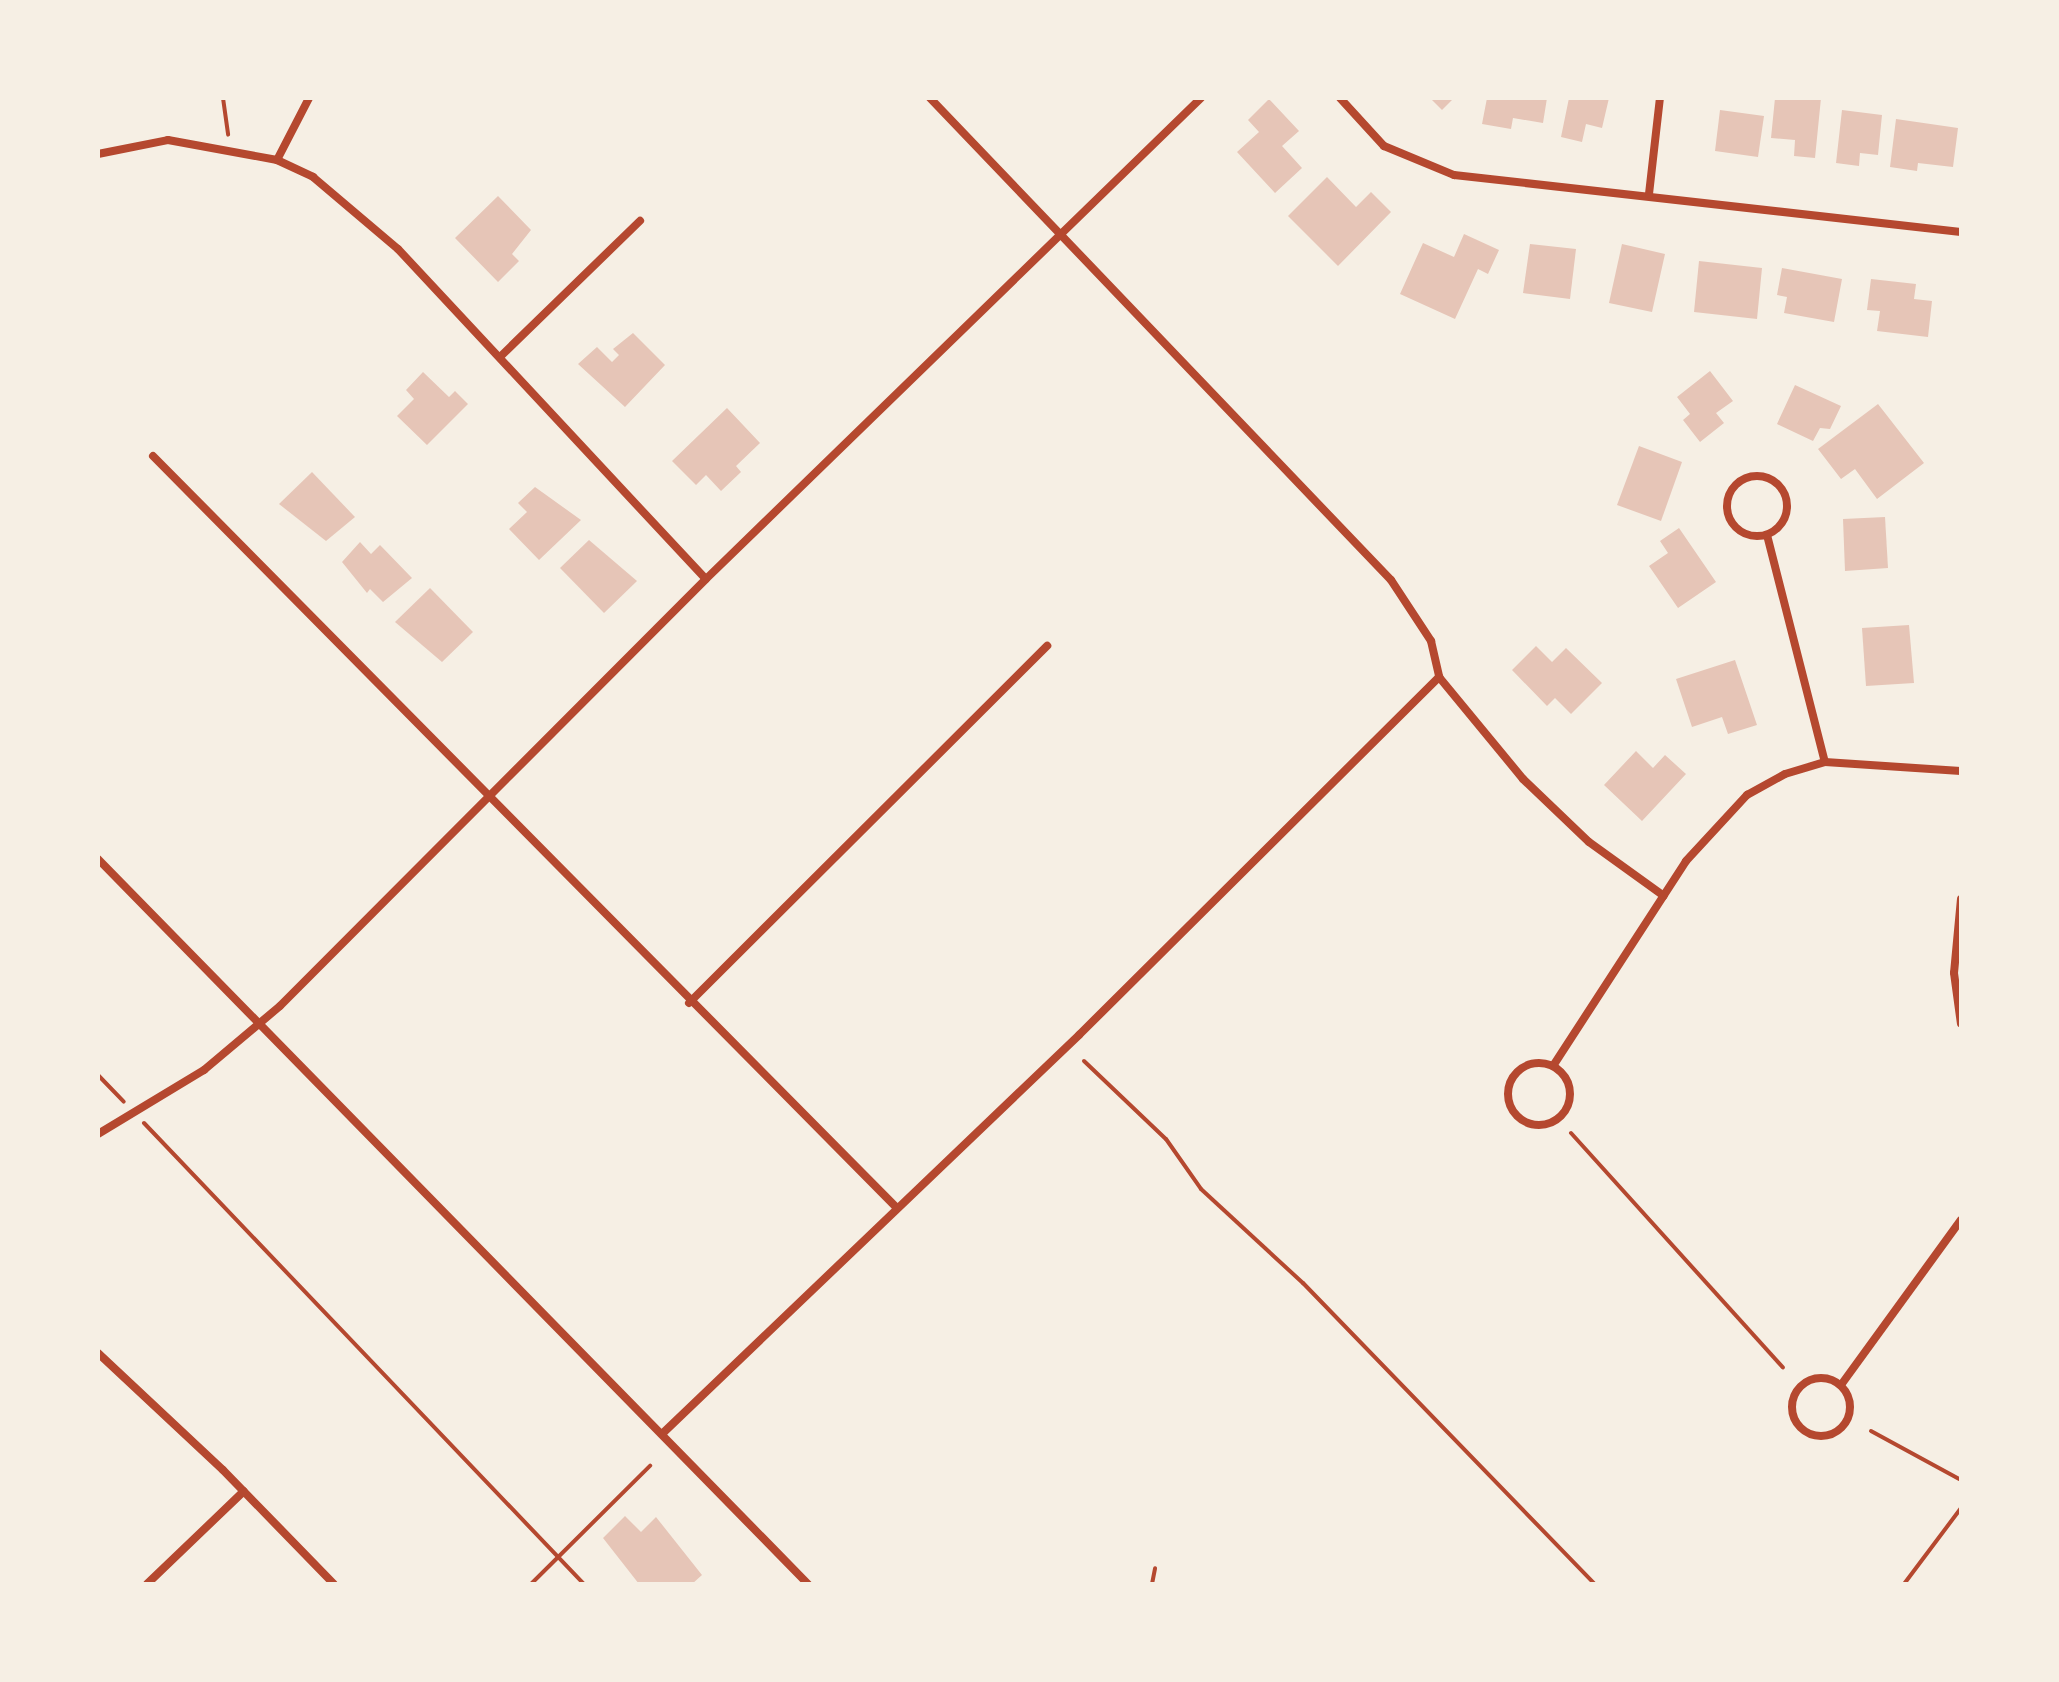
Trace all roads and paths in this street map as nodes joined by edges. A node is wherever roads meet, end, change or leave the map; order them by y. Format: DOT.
graph roads {
  1 [pos="223,98"];
  2 [pos="309,98"];
  3 [pos="930,98"];
  4 [pos="1201,98"];
  5 [pos="1340,98"];
  6 [pos="1660,98"];
  7 [pos="229,150"];
  8 [pos="98,154"];
  9 [pos="277,160"];
  10 [pos="1649,194"];
  11 [pos="640,221"];
  12 [pos="1961,232"];
  13 [pos="1062,237"];
  14 [pos="501,356"];
  15 [pos="153,456"];
  16 [pos="1767,535"];
  17 [pos="706,579"];
  18 [pos="1047,646"];
  19 [pos="1439,677"];
  20 [pos="1825,762"];
  21 [pos="1961,771"];
  22 [pos="488,794"];
  23 [pos="98,859"];
  24 [pos="1664,896"];
  25 [pos="1961,899"];
  26 [pos="689,1003"];
  27 [pos="261,1023"];
  28 [pos="1961,1024"];
  29 [pos="1084,1061"];
  30 [pos="1553,1066"];
  31 [pos="98,1075"];
  32 [pos="134,1113"];
  33 [pos="1571,1133"];
  34 [pos="98,1134"];
  35 [pos="897,1208"];
  36 [pos="1961,1220"];
  37 [pos="98,1353"];
  38 [pos="1783,1368"];
  39 [pos="1841,1385"];
  40 [pos="1871,1431"];
  41 [pos="663,1433"];
  42 [pos="650,1466"];
  43 [pos="1961,1480"];
  44 [pos="244,1491"];
  45 [pos="1961,1508"];
  46 [pos="558,1558"];
  47 [pos="1155,1568"];
  48 [pos="147,1584"];
  49 [pos="334,1584"];
  50 [pos="531,1584"];
  51 [pos="584,1584"];
  52 [pos="808,1584"];
  53 [pos="1152,1584"];
  54 [pos="1595,1584"];
  55 [pos="1904,1584"];
  1 -- 7 [label="path"];
  2 -- 9 [label="street"];
  3 -- 13 [label="street"];
  4 -- 13 [label="street"];
  5 -- 10 [label="street"];
  6 -- 10 [label="street"];
  7 -- 8 [label="street"];
  7 -- 9 [label="street"];
  9 -- 14 [label="street"];
  10 -- 12 [label="street"];
  11 -- 14 [label="street"];
  13 -- 17 [label="street"];
  13 -- 19 [label="street"];
  14 -- 17 [label="street"];
  15 -- 22 [label="street"];
  16 -- 16 [label="street"];
  16 -- 20 [label="street"];
  17 -- 22 [label="street"];
  18 -- 26 [label="street"];
  19 -- 24 [label="street"];
  19 -- 35 [label="street"];
  20 -- 21 [label="street"];
  20 -- 24 [label="street"];
  22 -- 26 [label="street"];
  22 -- 27 [label="street"];
  23 -- 27 [label="street"];
  24 -- 30 [label="street"];
  25 -- 28 [label="street"];
  26 -- 35 [label="street"];
  27 -- 32 [label="street"];
  27 -- 41 [label="street"];
  29 -- 54 [label="path"];
  30 -- 30 [label="street"];
  31 -- 32 [label="path"];
  32 -- 34 [label="street"];
  32 -- 46 [label="path"];
  33 -- 38 [label="path"];
  35 -- 41 [label="street"];
  36 -- 39 [label="street"];
  37 -- 44 [label="street"];
  39 -- 39 [label="street"];
  40 -- 43 [label="path"];
  41 -- 52 [label="street"];
  42 -- 46 [label="path"];
  44 -- 48 [label="street"];
  44 -- 49 [label="street"];
  45 -- 55 [label="path"];
  46 -- 50 [label="path"];
  46 -- 51 [label="path"];
  47 -- 53 [label="path"];
}
